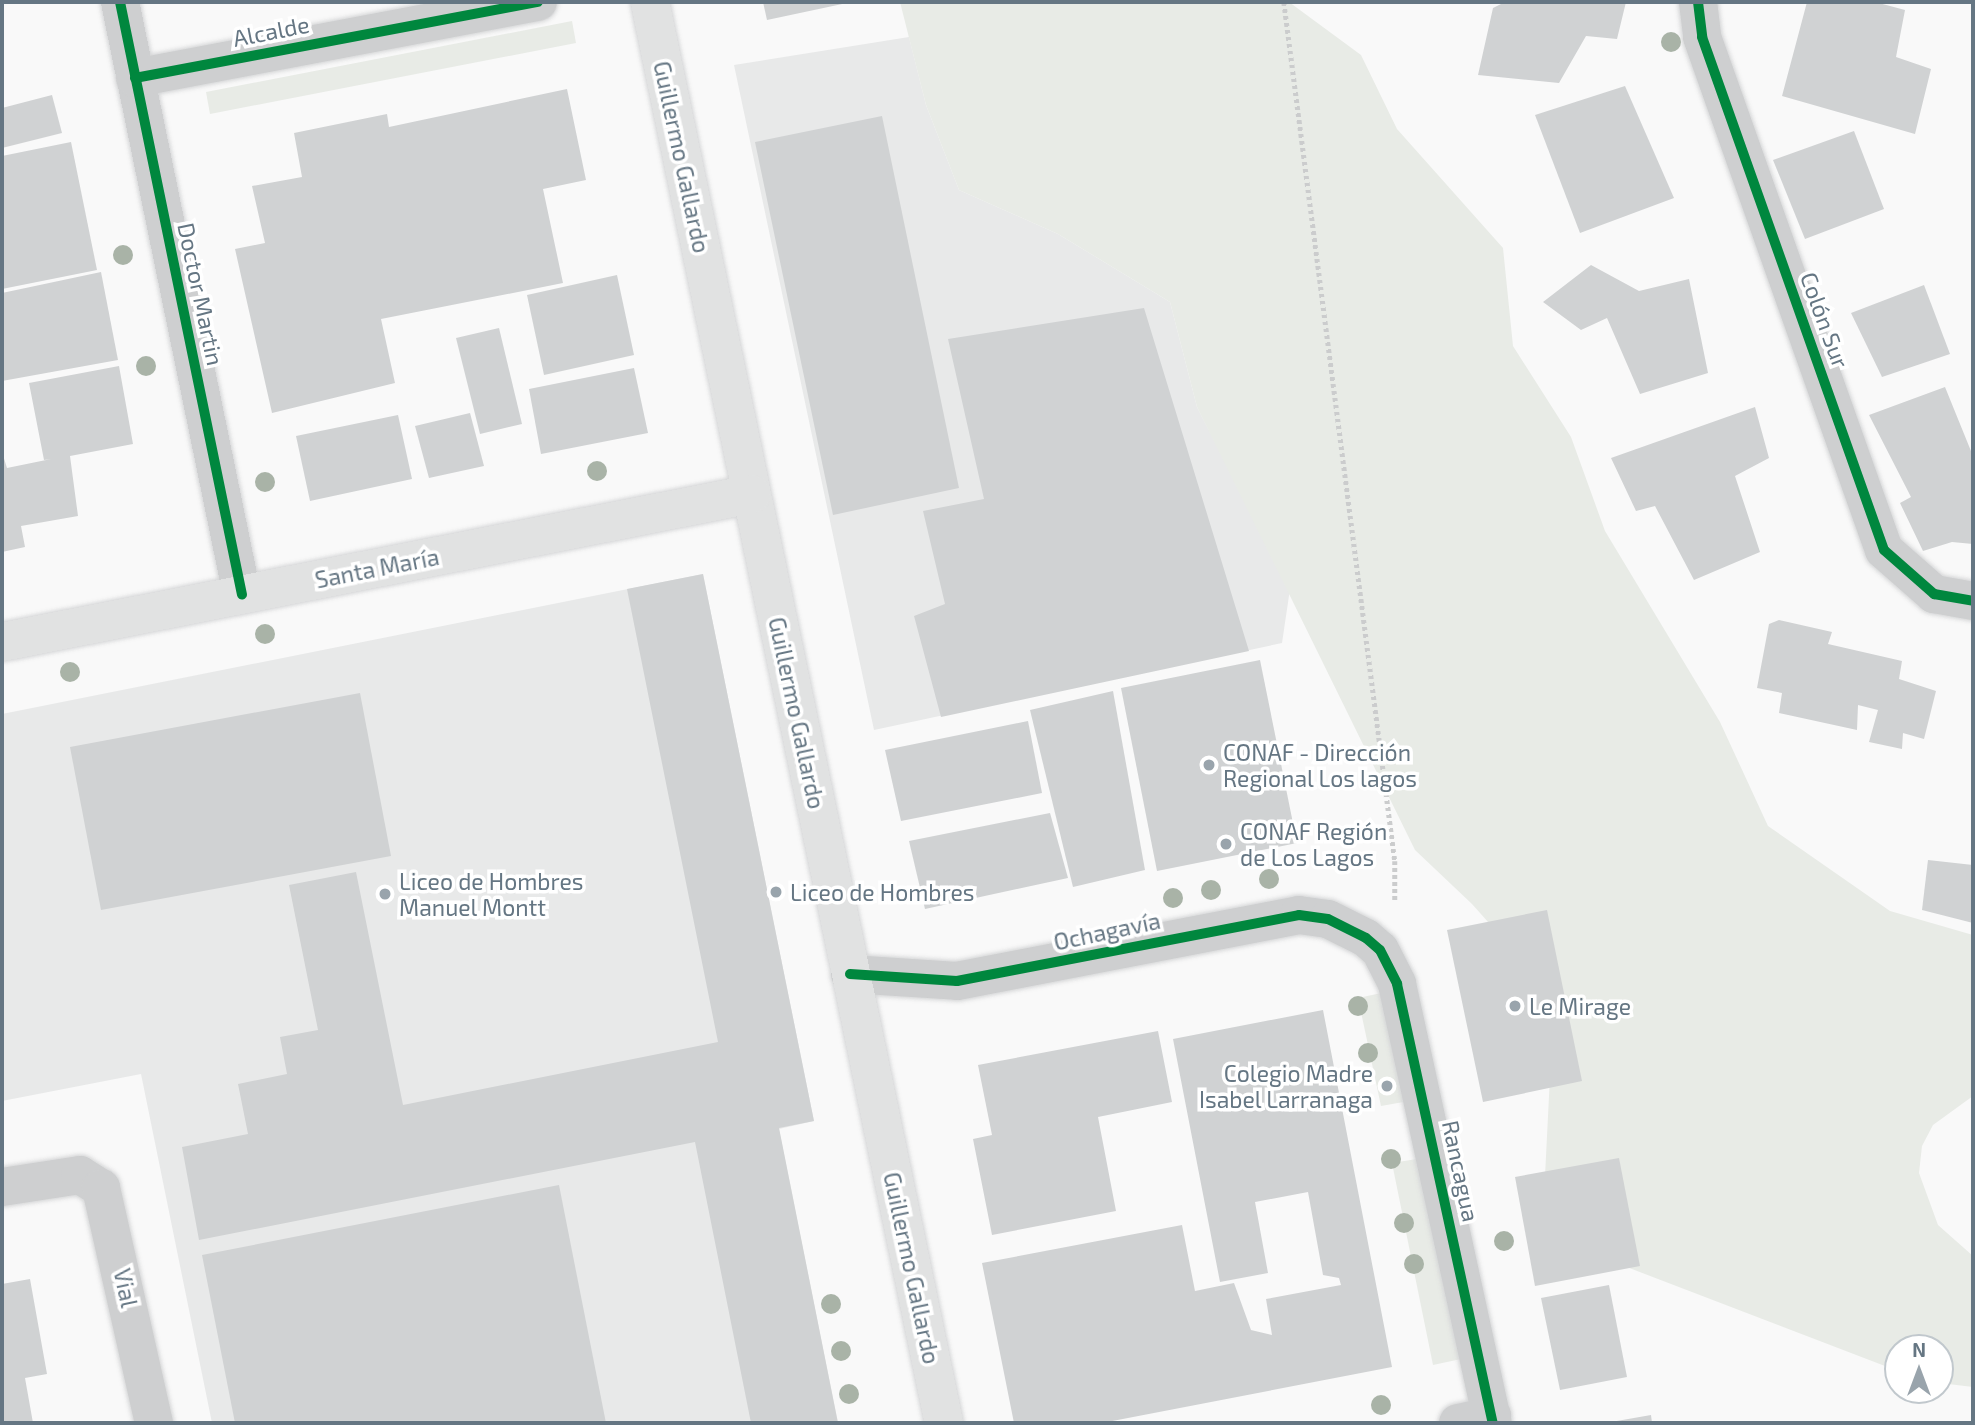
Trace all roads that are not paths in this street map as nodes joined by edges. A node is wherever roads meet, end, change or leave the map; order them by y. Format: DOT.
graph roads {
  1 [pos="120,2"];
  2 [pos="538,2"];
  3 [pos="650,2"];
  4 [pos="1698,2"];
  5 [pos="135,78"];
  6 [pos="751,494"];
  7 [pos="242,594"];
  8 [pos="1973,601"];
  9 [pos="2,642"];
  10 [pos="1366,938"];
  11 [pos="850,974"];
  12 [pos="2,1187"];
  13 [pos="1481,1421"];
  14 [pos="155,1423"];
  15 [pos="944,1423"];
  1 -- 5 [label="street, Doctor Martin"];
  2 -- 5 [label="street, Alcalde"];
  3 -- 6 [label="main road, Guillermo Gallardo"];
  4 -- 8 [label="street, Colón Sur"];
  5 -- 7 [label="street, Doctor Martin"];
  6 -- 7 [label="main road, Santa María"];
  6 -- 11 [label="main road, Guillermo Gallardo"];
  7 -- 9 [label="main road, Santa María"];
  10 -- 11 [label="street, Ochagavía"];
  10 -- 13 [label="street, Rancagua"];
  11 -- 15 [label="main road, Guillermo Gallardo"];
  12 -- 14 [label="street, Vial"];
}
